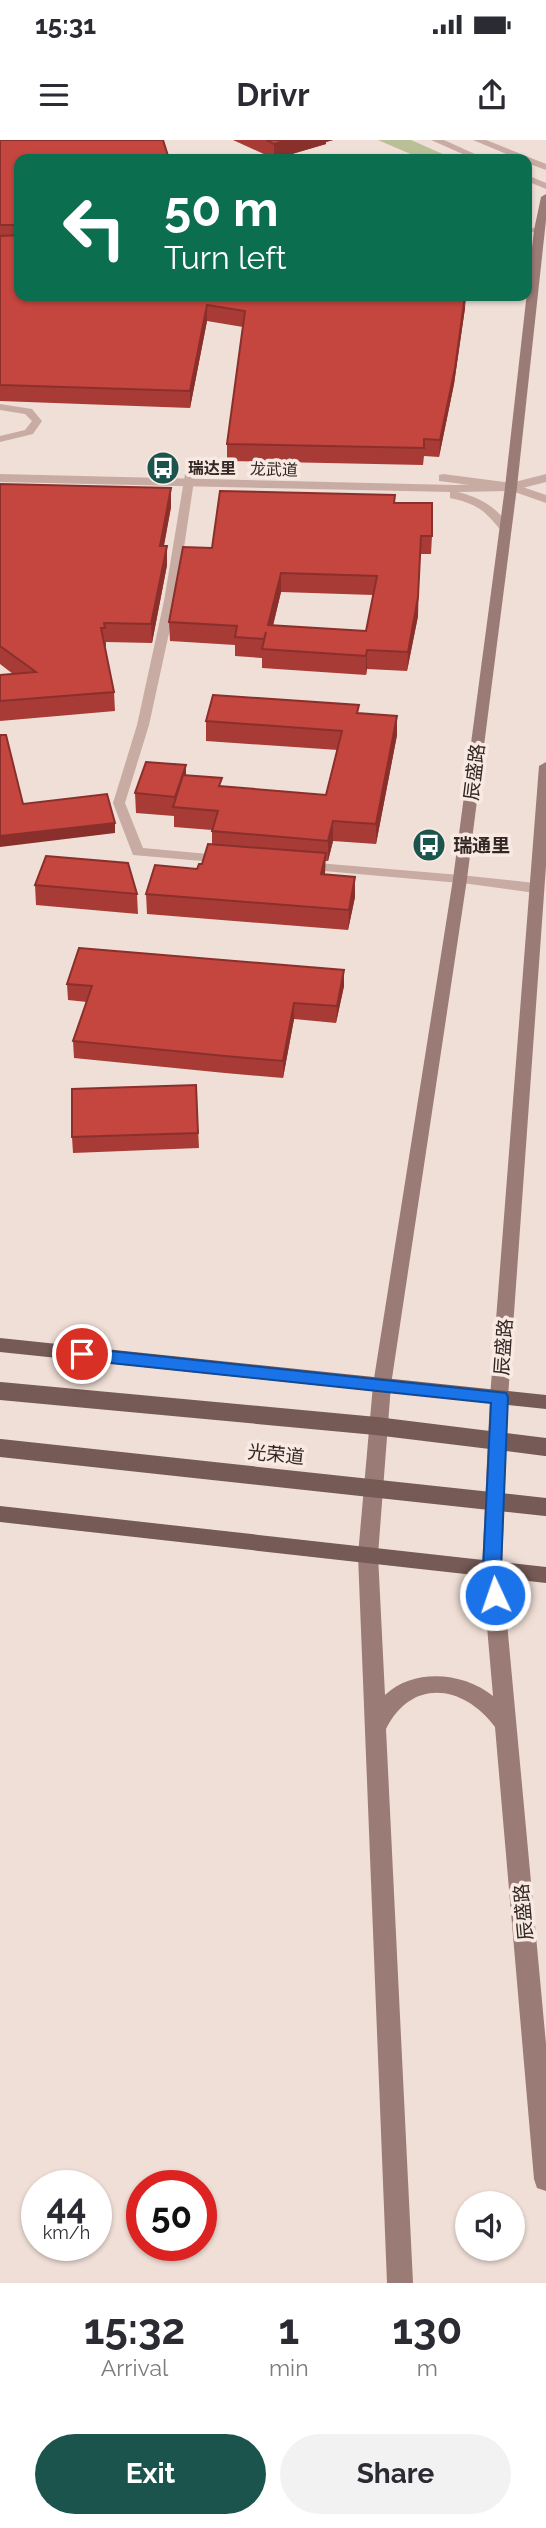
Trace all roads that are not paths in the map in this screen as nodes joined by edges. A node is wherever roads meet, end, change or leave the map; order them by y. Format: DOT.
graph roads {
  1 [pos="436,140"];
  2 [pos="478,140"];
  3 [pos="469,154"];
  4 [pos="513,154"];
  5 [pos="546,197"];
  6 [pos="533,230"];
  7 [pos="527,301"];
  8 [pos="0,407"];
  9 [pos="0,439"];
  10 [pos="0,469"];
  11 [pos="546,471"];
  12 [pos="0,478"];
  13 [pos="188,478"];
  14 [pos="546,478"];
  15 [pos="511,481"];
  16 [pos="420,489"];
  17 [pos="546,499"];
  18 [pos="505,529"];
  19 [pos="546,766"];
  20 [pos="245,861"];
  21 [pos="299,866"];
  22 [pos="460,879"];
  23 [pos="535,888"];
  24 [pos="0,1345"];
  25 [pos="382,1385"];
  26 [pos="0,1391"];
  27 [pos="499,1397"];
  28 [pos="546,1402"];
  29 [pos="546,1447"];
  30 [pos="0,1448"];
  31 [pos="546,1507"];
  32 [pos="0,1514"];
  33 [pos="368,1555"];
  34 [pos="492,1569"];
  35 [pos="546,1575"];
  36 [pos="507,1726"];
  37 [pos="376,1728"];
  38 [pos="546,2179"];
  39 [pos="400,2283"];
  1 -- 3 [label="street"];
  2 -- 4 [label="street"];
  5 -- 6 [label="main road, 辰盛路"];
  7 -- 15 [label="main road, 辰盛路"];
  8 -- 9 [label="lane"];
  10 -- 13 [label="street"];
  11 -- 15 [label="street"];
  12 -- 13 [label="street, 龙武道"];
  13 -- 15 [label="street"];
  13 -- 16 [label="street, 龙武道"];
  13 -- 20 [label="lane"];
  14 -- 15 [label="street, 龙武道"];
  15 -- 16 [label="street, 龙武道"];
  15 -- 17 [label="street"];
  15 -- 18 [label="main road, 辰盛路"];
  16 -- 18 [label="street"];
  18 -- 22 [label="main road, 辰盛路"];
  19 -- 23 [label="main road, 辰盛路"];
  21 -- 22 [label="lane"];
  22 -- 23 [label="street"];
  22 -- 25 [label="main road, 辰盛路"];
  23 -- 27 [label="main road, 辰盛路"];
  24 -- 25 [label="main road"];
  25 -- 27 [label="main road"];
  25 -- 33 [label="main road, 辰盛路"];
  26 -- 29 [label="main road, 光荣道, bridge"];
  27 -- 28 [label="main road"];
  27 -- 34 [label="main road, 辰盛路"];
  30 -- 31 [label="main road, 光荣道, bridge"];
  32 -- 33 [label="main road"];
  33 -- 34 [label="main road"];
  33 -- 37 [label="main road, 辰盛路"];
  34 -- 35 [label="main road"];
  34 -- 36 [label="main road, 辰盛路"];
  36 -- 37 [label="main road"];
  36 -- 38 [label="main road, 辰盛路"];
  37 -- 39 [label="main road"];
}
